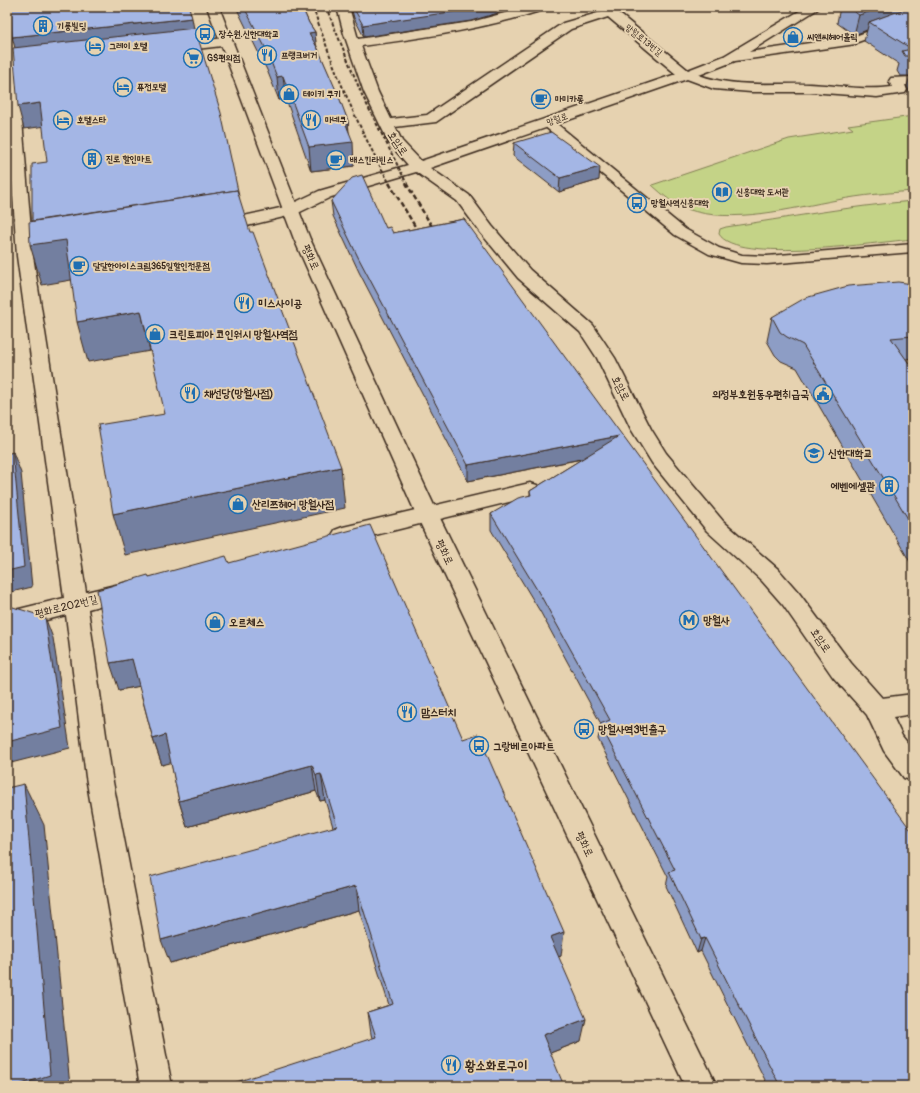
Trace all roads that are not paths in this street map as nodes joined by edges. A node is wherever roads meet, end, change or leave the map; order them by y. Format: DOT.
graph roads {
  1 [pos="213,7"];
  2 [pos="343,7"];
  3 [pos="538,7"];
  4 [pos="816,7"];
  5 [pos="7,8"];
  6 [pos="606,10"];
  7 [pos="913,18"];
  8 [pos="850,41"];
  9 [pos="226,42"];
  10 [pos="354,43"];
  11 [pos="154,50"];
  12 [pos="729,59"];
  13 [pos="27,64"];
  14 [pos="9,66"];
  15 [pos="685,74"];
  16 [pos="913,81"];
  17 [pos="547,122"];
  18 [pos="386,124"];
  19 [pos="418,167"];
  20 [pos="290,211"];
  21 [pos="204,228"];
  22 [pos="913,248"];
  23 [pos="530,490"];
  24 [pos="427,514"];
  25 [pos="323,540"];
  26 [pos="146,586"];
  27 [pos="76,604"];
  28 [pos="7,621"];
  29 [pos="913,704"];
  30 [pos="877,709"];
  31 [pos="913,770"];
  32 [pos="156,1086"];
  33 [pos="701,1086"];
  1 -- 9 [label="street, 평화로"];
  2 -- 10 [label="street, 호암로"];
  3 -- 10 [label="street"];
  4 -- 12 [label="street, 망월로"];
  5 -- 14 [label="street"];
  6 -- 15 [label="street, 망월로13번길"];
  6 -- 18 [label="street"];
  7 -- 8 [label="lane"];
  8 -- 12 [label="street"];
  9 -- 11 [label="street"];
  9 -- 20 [label="street, 평화로"];
  10 -- 18 [label="street, 호암로"];
  12 -- 15 [label="street, 망월로"];
  13 -- 14 [label="street"];
  14 -- 27 [label="street"];
  15 -- 16 [label="street, 망월로13번길"];
  15 -- 17 [label="street, 망월로"];
  17 -- 19 [label="street, 망월로"];
  17 -- 22 [label="lane"];
  18 -- 19 [label="street, 호암로"];
  19 -- 20 [label="street, 망월로"];
  19 -- 30 [label="street, 호암로"];
  20 -- 21 [label="street, 망월로"];
  20 -- 24 [label="street, 평화로"];
  23 -- 24 [label="street"];
  24 -- 25 [label="street"];
  24 -- 33 [label="street, 평화로"];
  26 -- 27 [label="street, 평화로202번길"];
  27 -- 28 [label="street, 평화로202번길"];
  27 -- 32 [label="street"];
  29 -- 30 [label="street"];
  30 -- 31 [label="street, 호암로"];
}
